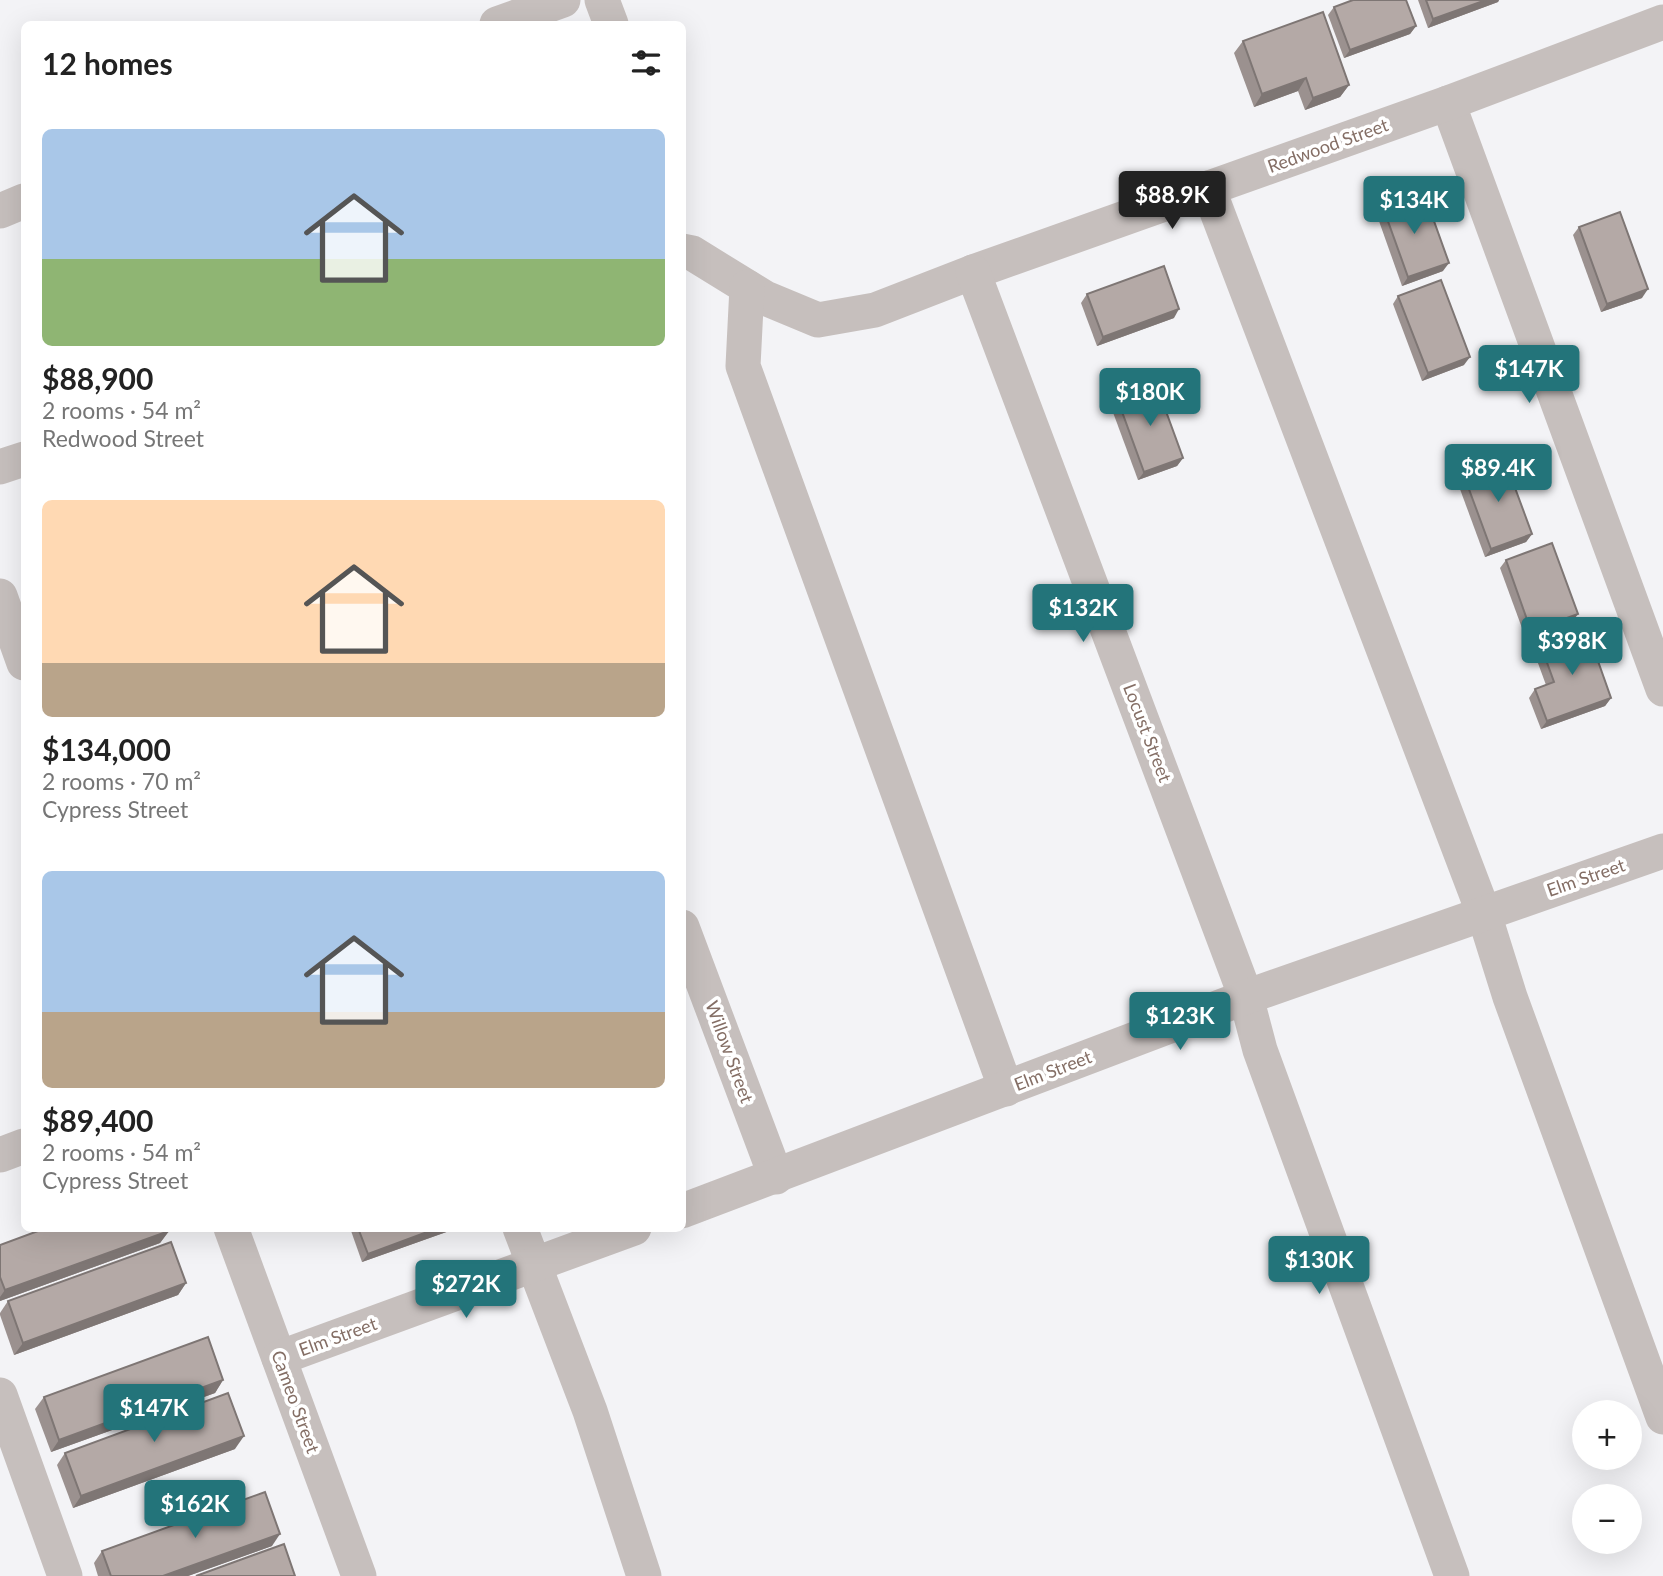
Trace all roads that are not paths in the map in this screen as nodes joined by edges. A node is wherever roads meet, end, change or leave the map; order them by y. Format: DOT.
graph roads {
  1 [pos="563,0"];
  2 [pos="602,0"];
  3 [pos="506,21"];
  4 [pos="610,21"];
  5 [pos="1663,22"];
  6 [pos="1448,103"];
  7 [pos="1208,188"];
  8 [pos="21,202"];
  9 [pos="0,211"];
  10 [pos="686,244"];
  11 [pos="973,272"];
  12 [pos="747,287"];
  13 [pos="21,460"];
  14 [pos="0,467"];
  15 [pos="0,596"];
  16 [pos="21,655"];
  17 [pos="1663,689"];
  18 [pos="1663,851"];
  19 [pos="1484,914"];
  20 [pos="686,938"];
  21 [pos="1246,997"];
  22 [pos="1006,1089"];
  23 [pos="21,1147"];
  24 [pos="0,1156"];
  25 [pos="776,1177"];
  26 [pos="686,1210"];
  27 [pos="232,1232"];
  28 [pos="521,1232"];
  29 [pos="623,1232"];
  30 [pos="533,1265"];
  31 [pos="279,1358"];
  32 [pos="0,1395"];
  33 [pos="1663,1417"];
  34 [pos="65,1576"];
  35 [pos="359,1576"];
  36 [pos="644,1576"];
  37 [pos="1452,1576"];
  1 -- 3 [label="street"];
  2 -- 4 [label="street"];
  5 -- 6 [label="street, Redwood Street"];
  6 -- 7 [label="street, Redwood Street"];
  6 -- 17 [label="street"];
  7 -- 11 [label="street, Redwood Street"];
  7 -- 19 [label="street"];
  8 -- 9 [label="street"];
  10 -- 12 [label="street, Redwood Street"];
  11 -- 12 [label="street, Redwood Street"];
  11 -- 21 [label="street, Locust Street"];
  12 -- 22 [label="street"];
  13 -- 14 [label="street"];
  15 -- 16 [label="street"];
  18 -- 19 [label="street, Elm Street"];
  19 -- 21 [label="street, Elm Street"];
  19 -- 33 [label="street"];
  20 -- 25 [label="street, Willow Street"];
  21 -- 22 [label="street, Elm Street"];
  21 -- 37 [label="street, Locust Street"];
  22 -- 25 [label="street, Elm Street"];
  23 -- 24 [label="street"];
  25 -- 26 [label="street, Elm Street"];
  27 -- 31 [label="street, Cameo Street"];
  28 -- 30 [label="street"];
  29 -- 30 [label="street, Elm Street"];
  30 -- 31 [label="street, Elm Street"];
  30 -- 36 [label="street"];
  31 -- 35 [label="street, Cameo Street"];
  32 -- 34 [label="street"];
}
